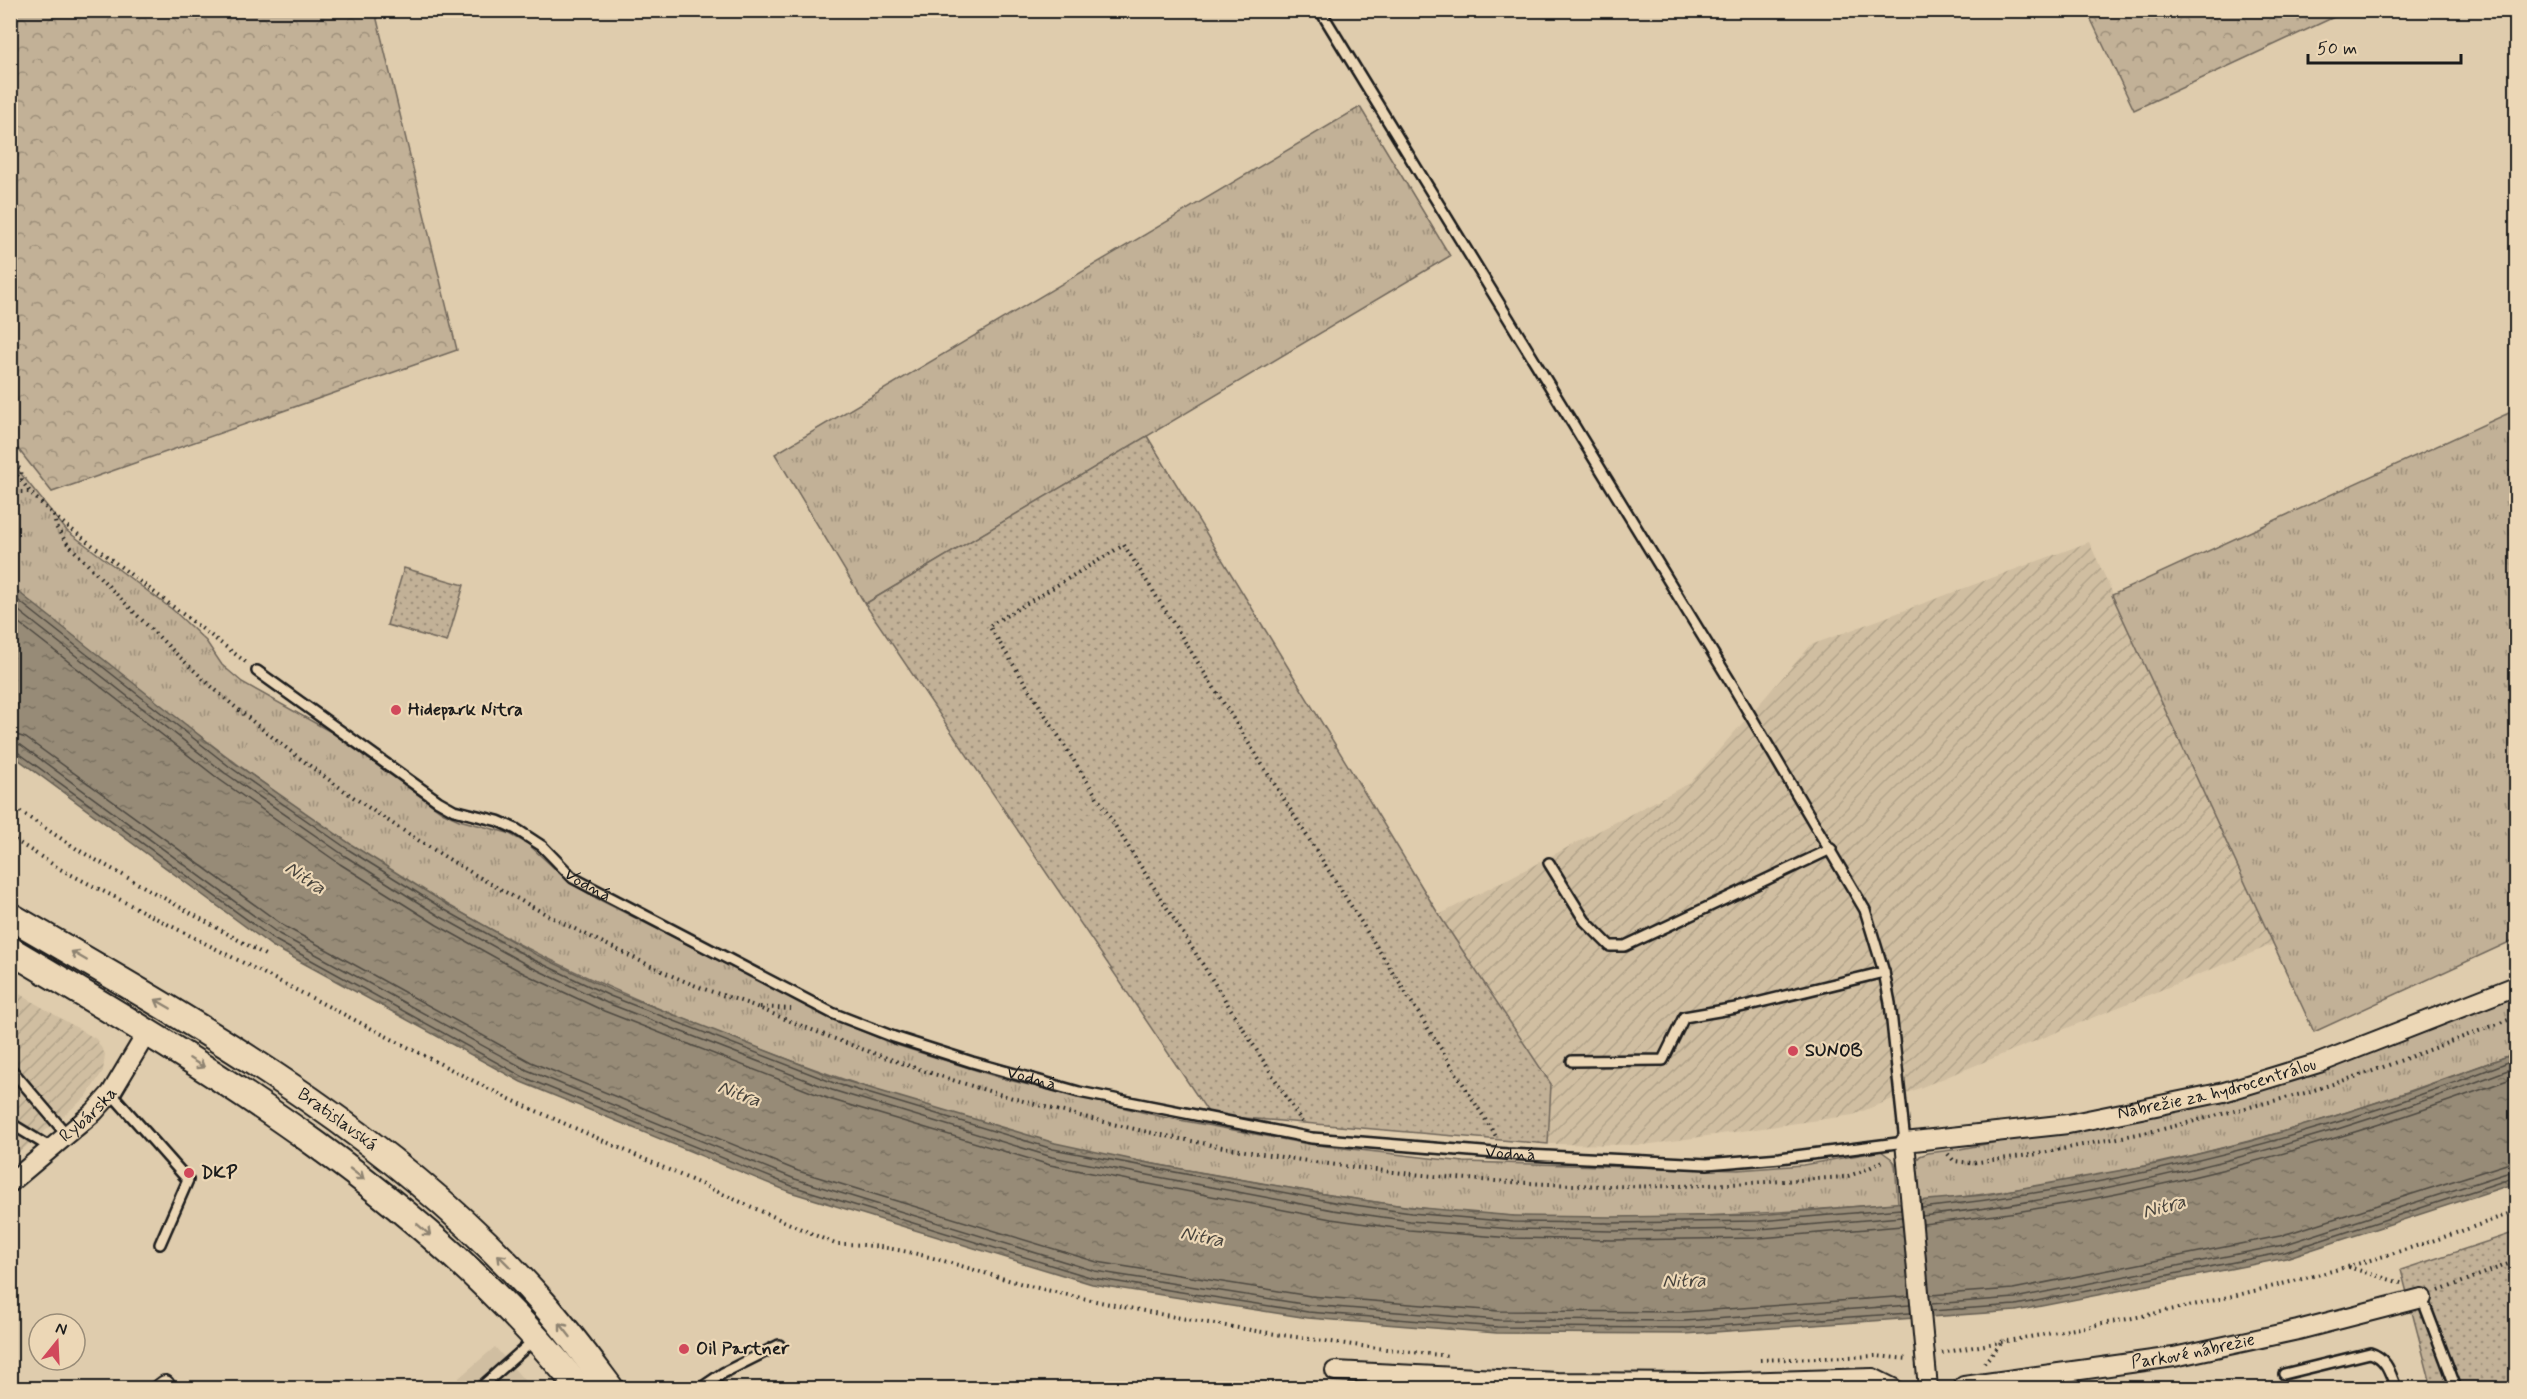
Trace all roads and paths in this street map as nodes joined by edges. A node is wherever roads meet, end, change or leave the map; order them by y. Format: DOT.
graph roads {
  1 [pos="1320,10"];
  2 [pos="10,459"];
  3 [pos="10,466"];
  4 [pos="22,480"];
  5 [pos="10,487"];
  6 [pos="31,492"];
  7 [pos="54,516"];
  8 [pos="257,671"];
  9 [pos="10,805"];
  10 [pos="10,837"];
  11 [pos="1831,849"];
  12 [pos="1550,863"];
  13 [pos="10,916"];
  14 [pos="10,950"];
  15 [pos="267,956"];
  16 [pos="1884,972"];
  17 [pos="130,985"];
  18 [pos="2517,986"];
  19 [pos="756,1006"];
  20 [pos="196,1023"];
  21 [pos="148,1031"];
  22 [pos="1572,1061"];
  23 [pos="10,1068"];
  24 [pos="111,1093"];
  25 [pos="10,1123"];
  26 [pos="67,1135"];
  27 [pos="1312,1138"];
  28 [pos="1905,1142"];
  29 [pos="51,1148"];
  30 [pos="1507,1154"];
  31 [pos="401,1168"];
  32 [pos="10,1183"];
  33 [pos="380,1192"];
  34 [pos="2517,1211"];
  35 [pos="160,1244"];
  36 [pos="2517,1261"];
  37 [pos="2347,1267"];
  38 [pos="2422,1298"];
  39 [pos="536,1338"];
  40 [pos="779,1345"];
  41 [pos="1925,1350"];
  42 [pos="1461,1357"];
  43 [pos="1756,1360"];
  44 [pos="1335,1371"];
  45 [pos="2284,1374"];
  46 [pos="480,1389"];
  47 [pos="579,1389"];
  48 [pos="610,1389"];
  49 [pos="701,1389"];
  50 [pos="1893,1389"];
  51 [pos="1928,1389"];
  52 [pos="1963,1389"];
  53 [pos="2396,1389"];
  54 [pos="2456,1389"];
  1 -- 11 [label="lane"];
  2 -- 4 [label="path"];
  3 -- 4 [label="path"];
  4 -- 6 [label="path"];
  5 -- 6 [label="path"];
  6 -- 7 [label="path"];
  7 -- 8 [label="path"];
  7 -- 19 [label="path"];
  8 -- 27 [label="lane, Vodná"];
  9 -- 15 [label="path"];
  10 -- 42 [label="path"];
  11 -- 12 [label="lane"];
  11 -- 16 [label="lane"];
  17 -- 13 [label="main road, Bratislavská, one-way"];
  14 -- 21 [label="main road, Bratislavská"];
  16 -- 22 [label="lane"];
  16 -- 28 [label="lane"];
  20 -- 17 [label="main road, Bratislavská, one-way"];
  17 -- 21 [label="main road"];
  18 -- 28 [label="street, Nábrežie za hydrocentrálou"];
  20 -- 21 [label="main road"];
  20 -- 31 [label="main road, Bratislavská"];
  21 -- 24 [label="street, Rybárska"];
  21 -- 33 [label="main road, Bratislavská, one-way"];
  23 -- 26 [label="lane"];
  24 -- 26 [label="street, Rybárska"];
  24 -- 35 [label="lane"];
  25 -- 29 [label="lane"];
  26 -- 29 [label="street, Rybárska"];
  27 -- 30 [label="lane, Vodná"];
  27 -- 30 [label="path"];
  28 -- 30 [label="lane, Vodná"];
  28 -- 41 [label="street"];
  29 -- 32 [label="street, Rybárska"];
  31 -- 33 [label="main road"];
  48 -- 31 [label="main road, Bratislavská, one-way"];
  33 -- 39 [label="main road, Bratislavská, one-way"];
  34 -- 37 [label="path"];
  36 -- 38 [label="path"];
  37 -- 38 [label="path"];
  37 -- 41 [label="path"];
  38 -- 52 [label="street, Parkové nábrežie"];
  38 -- 54 [label="lane"];
  39 -- 46 [label="lane"];
  39 -- 47 [label="main road, Bratislavská"];
  40 -- 49 [label="lane"];
  41 -- 43 [label="path"];
  41 -- 51 [label="street"];
  44 -- 50 [label="street"];
  45 -- 53 [label="lane"];
}
